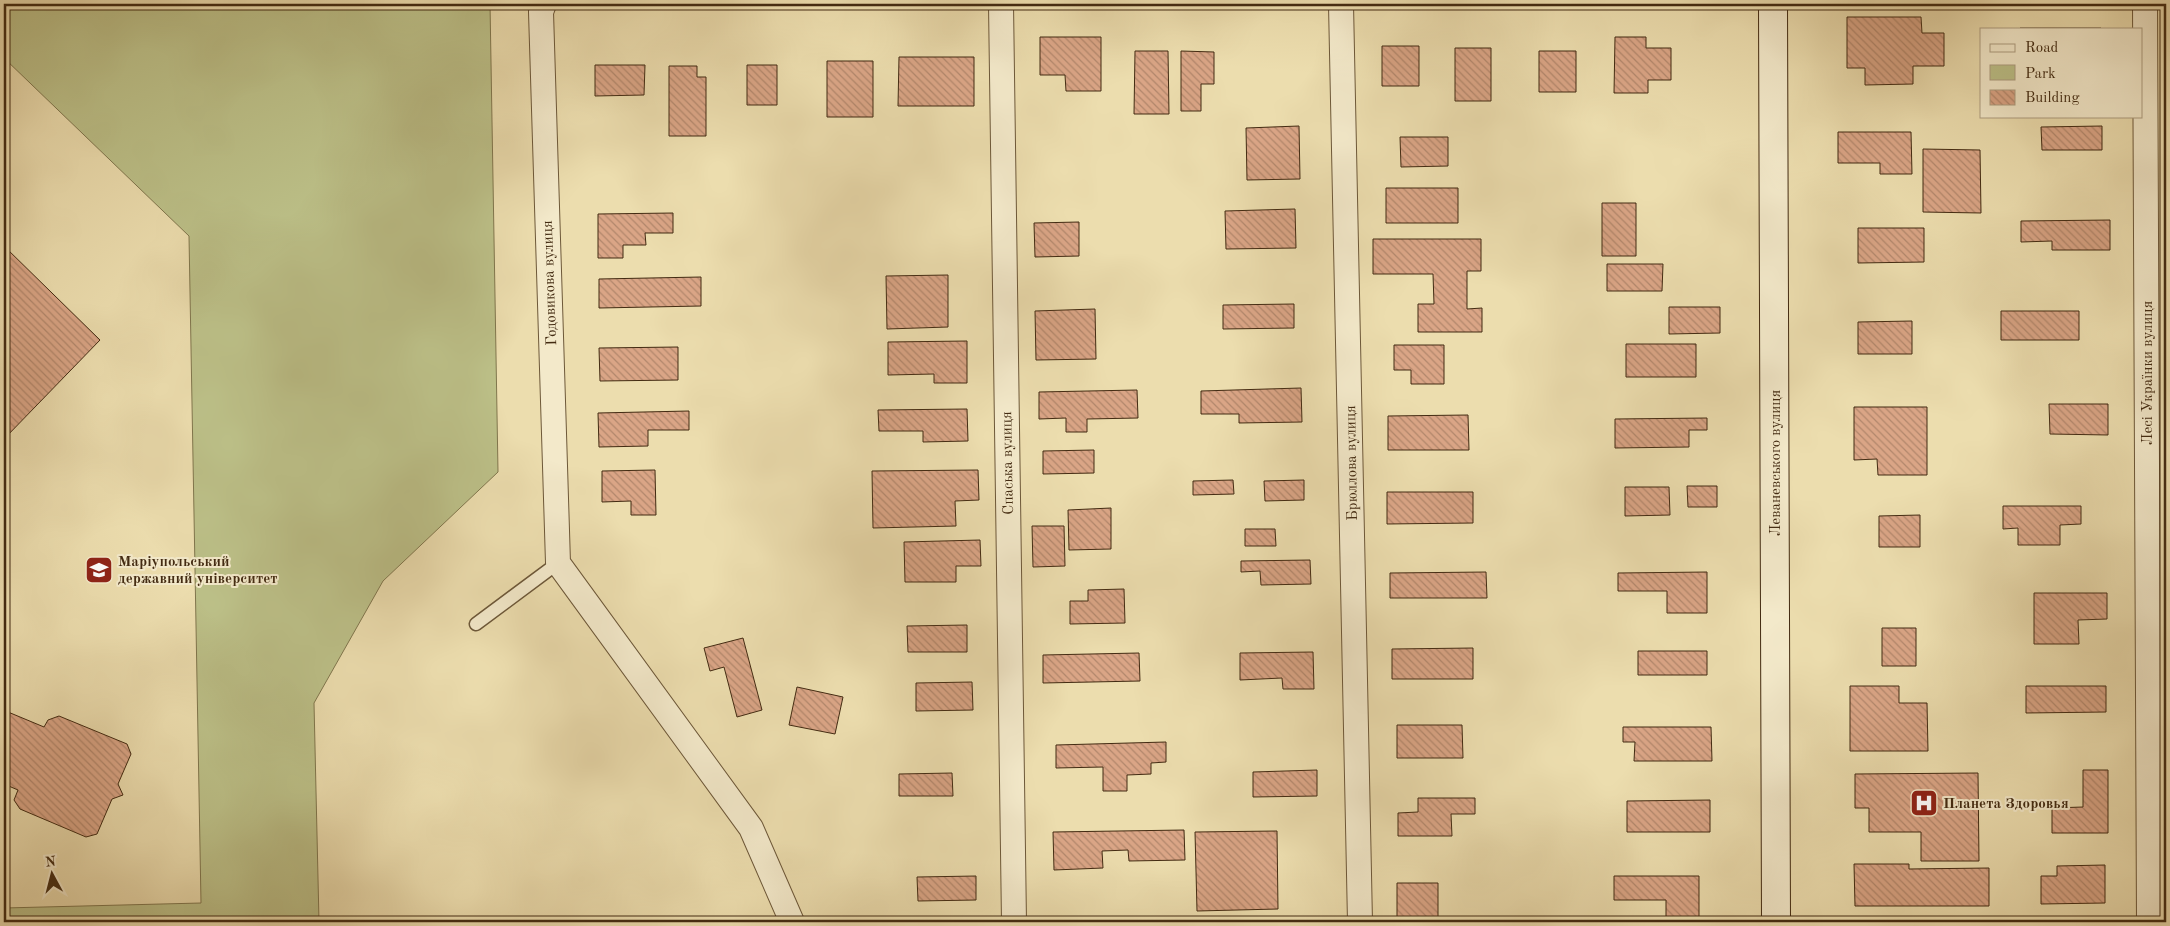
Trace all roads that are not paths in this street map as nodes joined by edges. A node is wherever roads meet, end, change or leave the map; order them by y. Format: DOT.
graph roads {
  1 [pos="544,4"];
  2 [pos="1001,4"];
  3 [pos="1341,4"];
  4 [pos="1774,4"];
  5 [pos="2145,4"];
  6 [pos="558,563"];
  7 [pos="476,624"];
  8 [pos="792,922"];
  9 [pos="1014,922"];
  10 [pos="1360,922"];
  11 [pos="1776,922"];
  12 [pos="2149,922"];
  1 -- 6 [label="street, Годовикова вулиця"];
  2 -- 9 [label="street, Спаська вулиця"];
  3 -- 10 [label="street, Брюллова вулиця"];
  4 -- 11 [label="street, Леваневського вулиця"];
  5 -- 12 [label="street, Лесі Українки вулиця"];
  6 -- 7 [label="lane"];
  6 -- 8 [label="street"];
}
